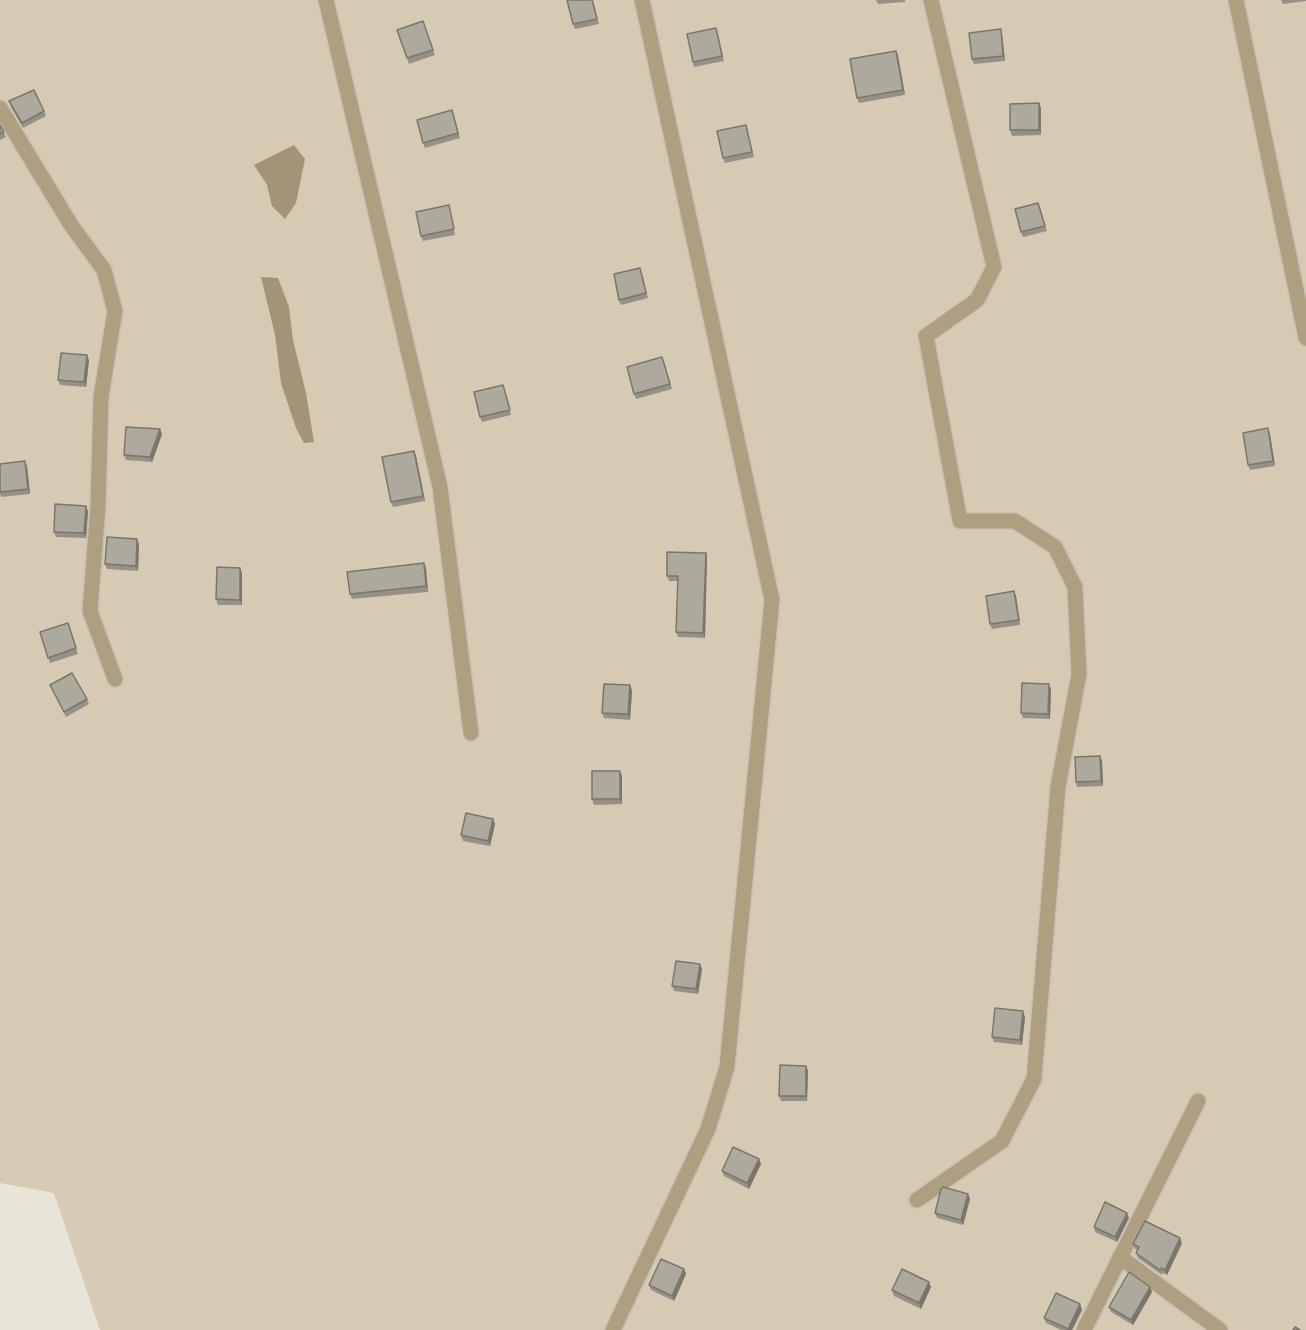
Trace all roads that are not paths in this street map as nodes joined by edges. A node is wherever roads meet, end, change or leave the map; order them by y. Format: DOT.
graph roads {
  1 [pos="326,0"];
  2 [pos="642,0"];
  3 [pos="931,0"];
  4 [pos="1236,0"];
  5 [pos="0,108"];
  6 [pos="1306,338"];
  7 [pos="115,679"];
  8 [pos="471,733"];
  9 [pos="1198,1101"];
  10 [pos="917,1200"];
  11 [pos="1120,1257"];
  12 [pos="614,1330"];
  13 [pos="1084,1330"];
  14 [pos="1220,1330"];
  1 -- 8 [label="lane"];
  2 -- 12 [label="lane"];
  3 -- 10 [label="lane"];
  4 -- 6 [label="lane"];
  5 -- 7 [label="lane"];
  9 -- 11 [label="lane"];
  11 -- 13 [label="lane"];
  11 -- 14 [label="lane"];
}
